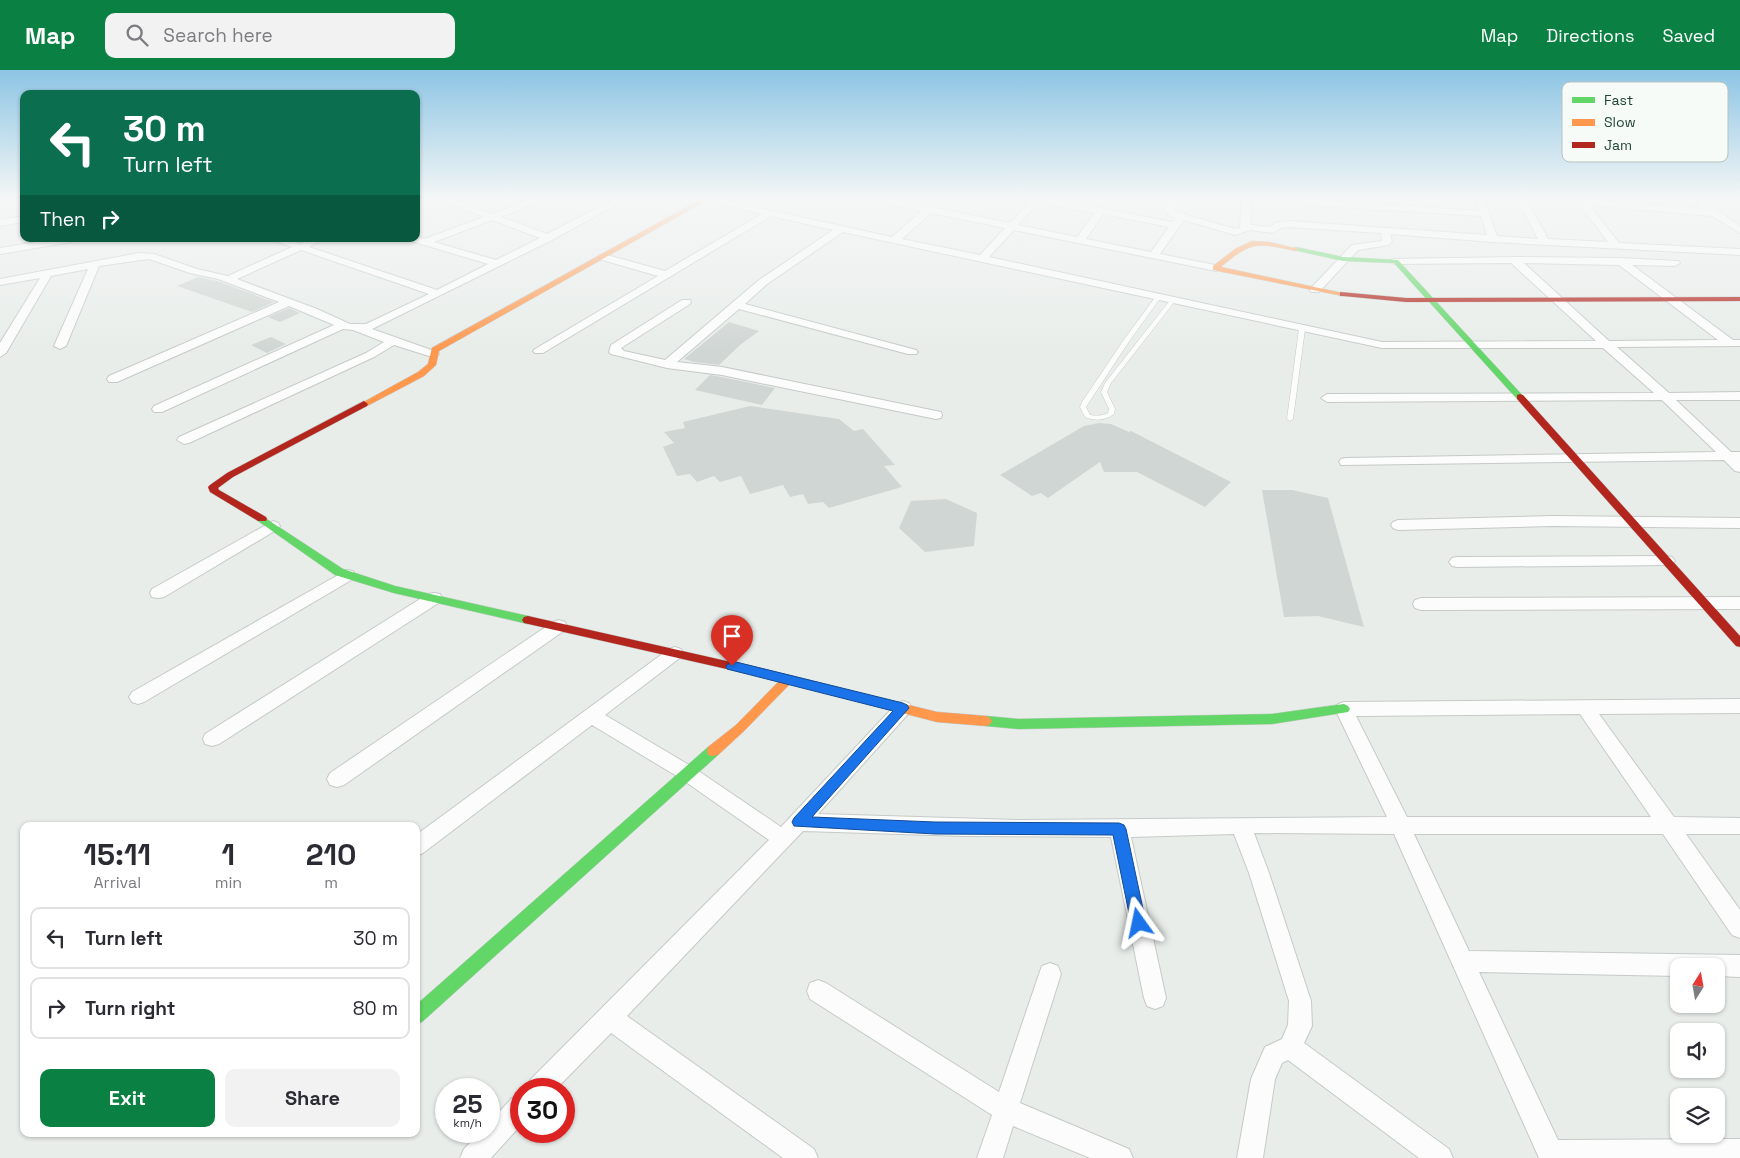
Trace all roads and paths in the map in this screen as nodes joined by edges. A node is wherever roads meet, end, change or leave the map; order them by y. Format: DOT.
graph roads {
  1 [pos="13,249"];
  2 [pos="294,249"];
  3 [pos="308,249"];
  4 [pos="447,249"];
  5 [pos="527,249"];
  6 [pos="616,249"];
  7 [pos="711,249"];
  8 [pos="812,249"];
  9 [pos="929,249"];
  10 [pos="993,249"];
  11 [pos="1127,249"];
  12 [pos="1158,249"];
  13 [pos="1238,249"];
  14 [pos="1295,249"];
  15 [pos="1352,249"];
  16 [pos="1673,249"];
  17 [pos="0,251"];
  18 [pos="1740,252"];
  19 [pos="1155,254"];
  20 [pos="603,256"];
  21 [pos="1343,259"];
  22 [pos="982,260"];
  23 [pos="1514,260"];
  24 [pos="1396,261"];
  25 [pos="1620,261"];
  26 [pos="1675,263"];
  27 [pos="497,264"];
  28 [pos="95,265"];
  29 [pos="1216,268"];
  30 [pos="47,274"];
  31 [pos="667,275"];
  32 [pos="227,280"];
  33 [pos="0,282"];
  34 [pos="1315,290"];
  35 [pos="438,294"];
  36 [pos="1158,297"];
  37 [pos="1740,299"];
  38 [pos="1173,300"];
  39 [pos="1434,300"];
  40 [pos="1673,300"];
  41 [pos="1558,301"];
  42 [pos="288,302"];
  43 [pos="686,302"];
  44 [pos="736,305"];
  45 [pos="343,325"];
  46 [pos="357,328"];
  47 [pos="1302,329"];
  48 [pos="393,342"];
  49 [pos="1735,343"];
  50 [pos="1606,344"];
  51 [pos="60,346"];
  52 [pos="1472,346"];
  53 [pos="538,351"];
  54 [pos="912,352"];
  55 [pos="0,353"];
  56 [pos="432,354"];
  57 [pos="667,364"];
  58 [pos="113,379"];
  59 [pos="1664,395"];
  60 [pos="1740,396"];
  61 [pos="1518,397"];
  62 [pos="1327,398"];
  63 [pos="158,409"];
  64 [pos="936,415"];
  65 [pos="1290,419"];
  66 [pos="184,440"];
  67 [pos="1733,457"];
  68 [pos="1573,459"];
  69 [pos="1346,462"];
  70 [pos="1740,468"];
  71 [pos="1629,521"];
  72 [pos="1740,523"];
  73 [pos="1398,525"];
  74 [pos="273,526"];
  75 [pos="1457,562"];
  76 [pos="1667,562"];
  77 [pos="347,575"];
  78 [pos="158,593"];
  79 [pos="434,598"];
  80 [pos="1704,603"];
  81 [pos="1740,603"];
  82 [pos="1421,604"];
  83 [pos="559,626"];
  84 [pos="1740,643"];
  85 [pos="675,653"];
  86 [pos="788,679"];
  87 [pos="138,696"];
  88 [pos="1584,706"];
  89 [pos="1740,706"];
  90 [pos="903,708"];
  91 [pos="1344,710"];
  92 [pos="591,716"];
  93 [pos="212,739"];
  94 [pos="687,773"];
  95 [pos="336,778"];
  96 [pos="799,822"];
  97 [pos="1241,825"];
  98 [pos="1401,825"];
  99 [pos="1670,826"];
  100 [pos="1740,826"];
  101 [pos="1119,829"];
  102 [pos="783,839"];
  103 [pos="420,844"];
  104 [pos="1740,928"];
  105 [pos="1462,961"];
  106 [pos="1740,966"];
  107 [pos="1050,974"];
  108 [pos="818,991"];
  109 [pos="1155,998"];
  110 [pos="420,1012"];
  111 [pos="610,1018"];
  112 [pos="1290,1047"];
  113 [pos="549,1078"];
  114 [pos="1006,1110"];
  115 [pos="510,1119"];
  116 [pos="1740,1152"];
  117 [pos="1551,1155"];
  118 [pos="473,1158"];
  119 [pos="805,1158"];
  120 [pos="990,1158"];
  121 [pos="1120,1158"];
  122 [pos="1250,1158"];
  123 [pos="1440,1158"];
  1 -- 17 [label="street"];
  2 -- 32 [label="street"];
  3 -- 35 [label="street"];
  4 -- 27 [label="street"];
  5 -- 27 [label="street"];
  6 -- 20 [label="street"];
  7 -- 31 [label="street"];
  8 -- 44 [label="street"];
  9 -- 22 [label="street"];
  10 -- 22 [label="street"];
  11 -- 19 [label="street"];
  12 -- 19 [label="street"];
  13 -- 29 [label="street"];
  14 -- 21 [label="street"];
  15 -- 21 [label="street"];
  16 -- 18 [label="street"];
  19 -- 29 [label="street"];
  20 -- 31 [label="street"];
  20 -- 56 [label="street"];
  21 -- 24 [label="street"];
  21 -- 34 [label="street"];
  22 -- 36 [label="street"];
  23 -- 24 [label="street"];
  23 -- 25 [label="street"];
  23 -- 41 [label="street"];
  24 -- 39 [label="street"];
  25 -- 26 [label="street"];
  25 -- 40 [label="street"];
  27 -- 35 [label="street"];
  28 -- 30 [label="street"];
  28 -- 32 [label="street"];
  28 -- 51 [label="street"];
  29 -- 34 [label="street"];
  30 -- 33 [label="street"];
  30 -- 55 [label="street"];
  31 -- 53 [label="street"];
  32 -- 42 [label="street"];
  34 -- 39 [label="street"];
  35 -- 46 [label="street"];
  36 -- 38 [label="street"];
  36 -- 38 [label="lane"];
  37 -- 40 [label="street"];
  38 -- 47 [label="street"];
  39 -- 41 [label="street"];
  39 -- 52 [label="street"];
  40 -- 41 [label="street"];
  40 -- 49 [label="street"];
  41 -- 50 [label="street"];
  42 -- 45 [label="street"];
  42 -- 58 [label="street"];
  43 -- 57 [label="street"];
  44 -- 54 [label="street"];
  44 -- 57 [label="street"];
  45 -- 46 [label="street"];
  45 -- 63 [label="street"];
  46 -- 48 [label="street"];
  47 -- 52 [label="street"];
  47 -- 65 [label="lane"];
  48 -- 56 [label="street"];
  48 -- 66 [label="street"];
  49 -- 50 [label="street"];
  50 -- 52 [label="street"];
  50 -- 59 [label="street"];
  52 -- 61 [label="street"];
  56 -- 74 [label="street"];
  57 -- 64 [label="street"];
  59 -- 60 [label="street"];
  59 -- 61 [label="street"];
  59 -- 67 [label="street"];
  61 -- 62 [label="street"];
  61 -- 68 [label="street"];
  67 -- 68 [label="street"];
  67 -- 70 [label="street"];
  68 -- 69 [label="street"];
  68 -- 71 [label="street"];
  71 -- 72 [label="street"];
  71 -- 73 [label="street"];
  71 -- 76 [label="street"];
  74 -- 77 [label="street"];
  74 -- 78 [label="street"];
  75 -- 76 [label="street"];
  76 -- 80 [label="street"];
  77 -- 79 [label="street"];
  77 -- 87 [label="street"];
  79 -- 83 [label="street"];
  79 -- 93 [label="street"];
  80 -- 81 [label="street"];
  80 -- 82 [label="street"];
  80 -- 84 [label="street"];
  83 -- 85 [label="street"];
  83 -- 95 [label="street"];
  85 -- 86 [label="street"];
  85 -- 92 [label="street"];
  86 -- 90 [label="street"];
  86 -- 94 [label="street"];
  88 -- 89 [label="street"];
  88 -- 91 [label="street"];
  88 -- 99 [label="street"];
  90 -- 91 [label="street"];
  90 -- 96 [label="street"];
  91 -- 98 [label="street"];
  92 -- 94 [label="street"];
  92 -- 103 [label="street"];
  94 -- 102 [label="street"];
  94 -- 110 [label="street"];
  96 -- 101 [label="street"];
  96 -- 102 [label="street"];
  97 -- 98 [label="street"];
  97 -- 101 [label="street"];
  97 -- 112 [label="street"];
  98 -- 99 [label="street"];
  98 -- 105 [label="street"];
  99 -- 100 [label="street"];
  99 -- 104 [label="street"];
  101 -- 109 [label="street"];
  102 -- 111 [label="street"];
  105 -- 106 [label="street"];
  105 -- 117 [label="street"];
  107 -- 114 [label="street"];
  108 -- 114 [label="street"];
  111 -- 113 [label="street"];
  111 -- 119 [label="street"];
  112 -- 122 [label="street"];
  112 -- 123 [label="street"];
  114 -- 120 [label="street"];
  114 -- 121 [label="street"];
  115 -- 118 [label="street"];
  116 -- 117 [label="street"];
}
